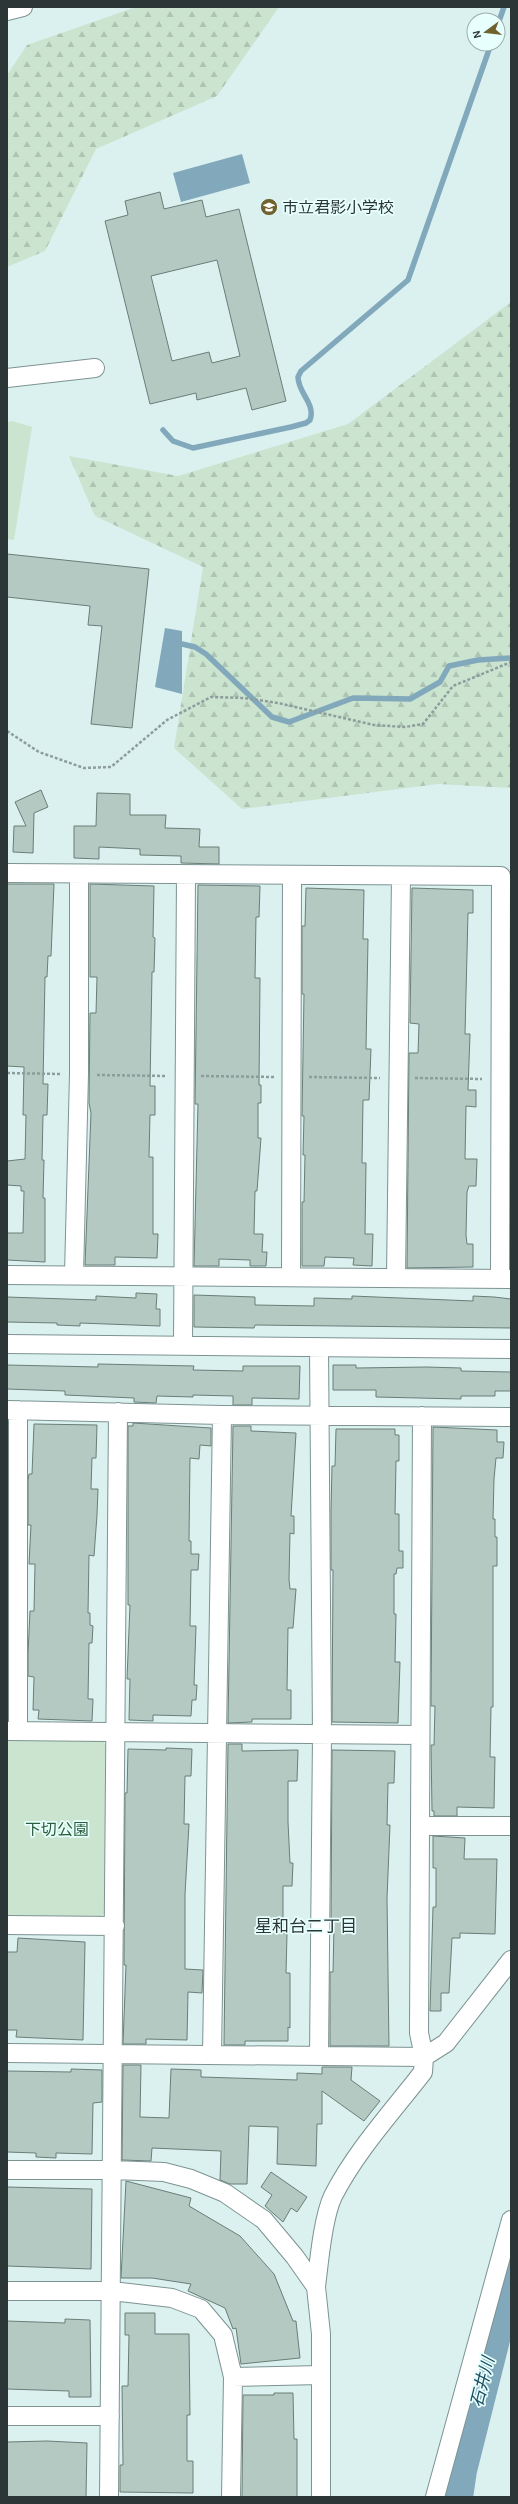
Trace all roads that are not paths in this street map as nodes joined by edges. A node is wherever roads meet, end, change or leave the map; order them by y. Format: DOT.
graph roads {
  1 [pos="23,7"];
  2 [pos="7,12"];
  3 [pos="95,368"];
  4 [pos="7,378"];
  5 [pos="7,873"];
  6 [pos="79,874"];
  7 [pos="186,874"];
  8 [pos="292,875"];
  9 [pos="401,876"];
  10 [pos="506,1080"];
  11 [pos="7,1275"];
  12 [pos="74,1275"];
  13 [pos="185,1277"];
  14 [pos="291,1277"];
  15 [pos="396,1278"];
  16 [pos="506,1279"];
  17 [pos="7,1344"];
  18 [pos="183,1345"];
  19 [pos="319,1347"];
  20 [pos="511,1349"];
  21 [pos="13,1410"];
  22 [pos="118,1412"];
  23 [pos="321,1414"];
  24 [pos="222,1415"];
  25 [pos="422,1416"];
  26 [pos="511,1417"];
  27 [pos="12,1731"];
  28 [pos="114,1731"];
  29 [pos="217,1734"];
  30 [pos="322,1734"];
  31 [pos="420,1735"];
  32 [pos="421,1826"];
  33 [pos="511,1826"];
  34 [pos="7,1925"];
  35 [pos="114,1926"];
  36 [pos="511,1960"];
  37 [pos="7,2053"];
  38 [pos="114,2054"];
  39 [pos="212,2055"];
  40 [pos="319,2056"];
  41 [pos="424,2057"];
  42 [pos="7,2170"];
  43 [pos="114,2170"];
  44 [pos="511,2220"];
  45 [pos="316,2286"];
  46 [pos="7,2291"];
  47 [pos="112,2291"];
  48 [pos="321,2376"];
  49 [pos="233,2377"];
  50 [pos="7,2416"];
  51 [pos="110,2416"];
  52 [pos="109,2497"];
  53 [pos="231,2497"];
  54 [pos="321,2497"];
  55 [pos="435,2497"];
  1 -- 2 [label="street"];
  3 -- 4 [label="street"];
  5 -- 6 [label="street"];
  6 -- 7 [label="street"];
  6 -- 12 [label="street"];
  7 -- 8 [label="street"];
  7 -- 13 [label="street"];
  8 -- 9 [label="street"];
  8 -- 14 [label="street"];
  9 -- 10 [label="street"];
  9 -- 15 [label="street"];
  10 -- 16 [label="street"];
  11 -- 12 [label="street"];
  12 -- 13 [label="street"];
  13 -- 14 [label="street"];
  13 -- 18 [label="street"];
  14 -- 15 [label="street"];
  15 -- 16 [label="street"];
  17 -- 18 [label="street"];
  18 -- 19 [label="street"];
  19 -- 20 [label="street"];
  19 -- 23 [label="street"];
  21 -- 22 [label="street"];
  21 -- 27 [label="street"];
  22 -- 24 [label="street"];
  22 -- 28 [label="street"];
  23 -- 24 [label="street"];
  23 -- 25 [label="street"];
  23 -- 30 [label="street"];
  24 -- 29 [label="street"];
  25 -- 26 [label="street"];
  25 -- 31 [label="street"];
  27 -- 28 [label="street"];
  28 -- 29 [label="street"];
  28 -- 35 [label="street"];
  29 -- 30 [label="street"];
  29 -- 39 [label="street"];
  30 -- 31 [label="street"];
  30 -- 40 [label="street"];
  31 -- 32 [label="street"];
  32 -- 33 [label="street"];
  32 -- 41 [label="street"];
  34 -- 35 [label="street"];
  35 -- 38 [label="street"];
  36 -- 41 [label="street"];
  37 -- 38 [label="street"];
  38 -- 39 [label="street"];
  38 -- 43 [label="street"];
  39 -- 40 [label="street"];
  40 -- 41 [label="street"];
  41 -- 45 [label="street"];
  42 -- 43 [label="street"];
  43 -- 45 [label="street"];
  43 -- 47 [label="street"];
  44 -- 55 [label="street"];
  45 -- 48 [label="street"];
  46 -- 47 [label="street"];
  47 -- 49 [label="street"];
  47 -- 51 [label="street"];
  48 -- 49 [label="street"];
  48 -- 54 [label="street"];
  49 -- 53 [label="street"];
  50 -- 51 [label="street"];
  51 -- 52 [label="street"];
}
